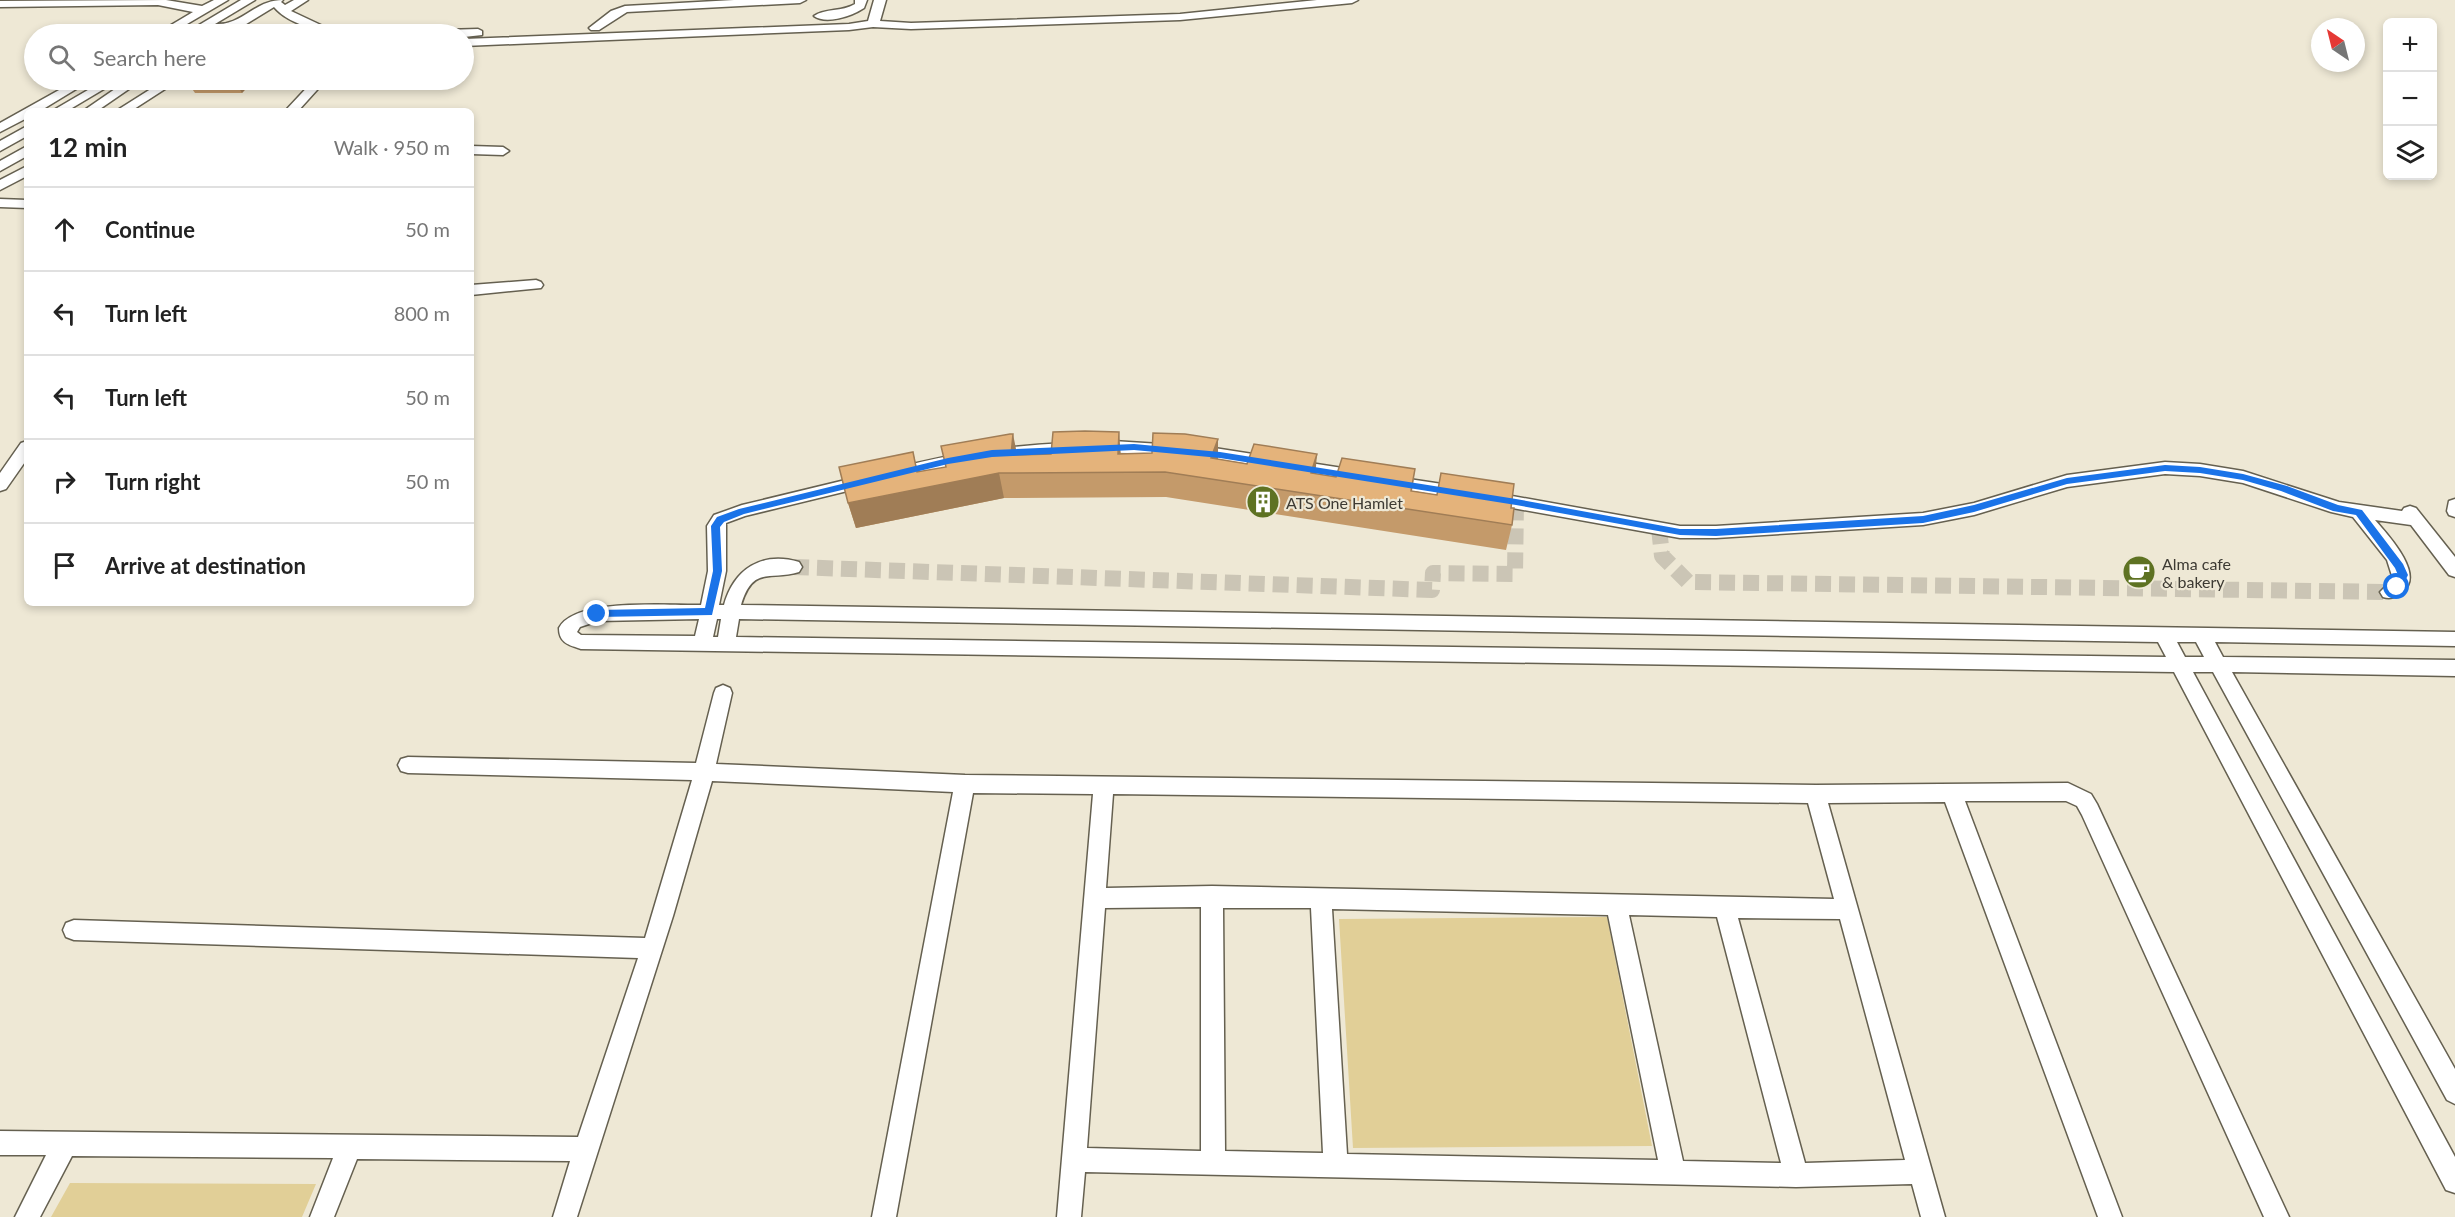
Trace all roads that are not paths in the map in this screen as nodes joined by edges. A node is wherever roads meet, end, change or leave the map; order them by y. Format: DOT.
graph roads {
  1 [pos="220,0"];
  2 [pos="249,0"];
  3 [pos="302,0"];
  4 [pos="800,0"];
  5 [pos="861,0"];
  6 [pos="880,0"];
  7 [pos="1352,0"];
  8 [pos="136,3"];
  9 [pos="697,3"];
  10 [pos="0,4"];
  11 [pos="278,4"];
  12 [pos="618,5"];
  13 [pos="203,10"];
  14 [pos="188,19"];
  15 [pos="179,24"];
  16 [pos="207,24"];
  17 [pos="239,24"];
  18 [pos="317,24"];
  19 [pos="873,24"];
  20 [pos="595,28"];
  21 [pos="474,33"];
  22 [pos="474,43"];
  23 [pos="68,90"];
  24 [pos="95,90"];
  25 [pos="121,90"];
  26 [pos="157,90"];
  27 [pos="311,90"];
  28 [pos="36,108"];
  29 [pos="63,108"];
  30 [pos="94,108"];
  31 [pos="127,108"];
  32 [pos="294,108"];
  33 [pos="24,115"];
  34 [pos="0,128"];
  35 [pos="24,132"];
  36 [pos="0,147"];
  37 [pos="474,150"];
  38 [pos="503,151"];
  39 [pos="24,152"];
  40 [pos="0,167"];
  41 [pos="24,172"];
  42 [pos="0,186"];
  43 [pos="24,204"];
  44 [pos="1,205"];
  45 [pos="536,285"];
  46 [pos="474,290"];
  47 [pos="24,451"];
  48 [pos="0,485"];
  49 [pos="2455,505"];
  50 [pos="2455,511"];
  51 [pos="2359,512"];
  52 [pos="793,567"];
  53 [pos="2455,570"];
  54 [pos="2389,592"];
  55 [pos="709,612"];
  56 [pos="731,612"];
  57 [pos="2164,635"];
  58 [pos="2202,636"];
  59 [pos="2455,639"];
  60 [pos="704,643"];
  61 [pos="726,643"];
  62 [pos="2181,666"];
  63 [pos="2218,666"];
  64 [pos="2455,668"];
  65 [pos="723,693"];
  66 [pos="408,765"];
  67 [pos="705,772"];
  68 [pos="965,784"];
  69 [pos="1104,785"];
  70 [pos="1951,792"];
  71 [pos="1816,794"];
  72 [pos="1212,897"];
  73 [pos="1096,898"];
  74 [pos="1321,898"];
  75 [pos="1617,907"];
  76 [pos="1725,909"];
  77 [pos="1848,909"];
  78 [pos="74,930"];
  79 [pos="652,948"];
  80 [pos="2455,1092"];
  81 [pos="0,1143"];
  82 [pos="66,1143"];
  83 [pos="350,1146"];
  84 [pos="584,1149"];
  85 [pos="1074,1160"];
  86 [pos="1214,1162"];
  87 [pos="1336,1165"];
  88 [pos="1673,1172"];
  89 [pos="1920,1172"];
  90 [pos="1796,1174"];
  91 [pos="2455,1180"];
  92 [pos="27,1217"];
  93 [pos="322,1217"];
  94 [pos="565,1217"];
  95 [pos="884,1217"];
  96 [pos="1069,1217"];
  97 [pos="1933,1217"];
  98 [pos="2110,1217"];
  99 [pos="2277,1217"];
  1 -- 13 [label="street"];
  2 -- 16 [label="street"];
  3 -- 11 [label="street"];
  4 -- 9 [label="street"];
  5 -- 20 [label="street"];
  6 -- 19 [label="street"];
  7 -- 19 [label="street"];
  8 -- 10 [label="street"];
  8 -- 13 [label="street"];
  8 -- 14 [label="street"];
  9 -- 12 [label="street"];
  11 -- 17 [label="street"];
  11 -- 18 [label="street"];
  12 -- 20 [label="street"];
  13 -- 14 [label="street"];
  14 -- 15 [label="street"];
  19 -- 22 [label="street"];
  20 -- 21 [label="street"];
  23 -- 28 [label="street"];
  24 -- 29 [label="street"];
  25 -- 30 [label="street"];
  26 -- 31 [label="street"];
  27 -- 32 [label="street"];
  33 -- 34 [label="street"];
  35 -- 36 [label="street"];
  37 -- 38 [label="street"];
  39 -- 40 [label="street"];
  41 -- 42 [label="street"];
  43 -- 44 [label="street"];
  45 -- 46 [label="street"];
  47 -- 48 [label="street"];
  49 -- 50 [label="street"];
  51 -- 53 [label="street"];
  51 -- 54 [label="street"];
  51 -- 55 [label="street"];
  52 -- 56 [label="street"];
  55 -- 56 [label="street"];
  55 -- 60 [label="street"];
  55 -- 60 [label="street"];
  56 -- 57 [label="street"];
  56 -- 61 [label="street"];
  57 -- 58 [label="street"];
  57 -- 62 [label="street"];
  58 -- 59 [label="street"];
  58 -- 63 [label="street"];
  60 -- 61 [label="street"];
  61 -- 62 [label="street"];
  62 -- 63 [label="street"];
  62 -- 91 [label="street"];
  63 -- 64 [label="street"];
  63 -- 80 [label="street"];
  65 -- 67 [label="street"];
  66 -- 67 [label="street"];
  67 -- 68 [label="street"];
  67 -- 79 [label="street"];
  68 -- 69 [label="street"];
  68 -- 95 [label="street"];
  69 -- 71 [label="street"];
  69 -- 73 [label="street"];
  70 -- 71 [label="street"];
  70 -- 98 [label="street"];
  70 -- 99 [label="street"];
  71 -- 77 [label="street"];
  72 -- 73 [label="street"];
  72 -- 74 [label="street"];
  72 -- 86 [label="street"];
  73 -- 85 [label="street"];
  74 -- 75 [label="street"];
  74 -- 87 [label="street"];
  75 -- 76 [label="street"];
  75 -- 88 [label="street"];
  76 -- 77 [label="street"];
  76 -- 90 [label="street"];
  77 -- 89 [label="street"];
  78 -- 79 [label="street"];
  79 -- 84 [label="street"];
  81 -- 82 [label="street"];
  82 -- 83 [label="street"];
  82 -- 92 [label="street"];
  83 -- 84 [label="street"];
  83 -- 93 [label="street"];
  84 -- 94 [label="street"];
  85 -- 86 [label="street"];
  85 -- 96 [label="street"];
  86 -- 87 [label="street"];
  87 -- 88 [label="street"];
  88 -- 90 [label="street"];
  89 -- 90 [label="street"];
  89 -- 97 [label="street"];
}
